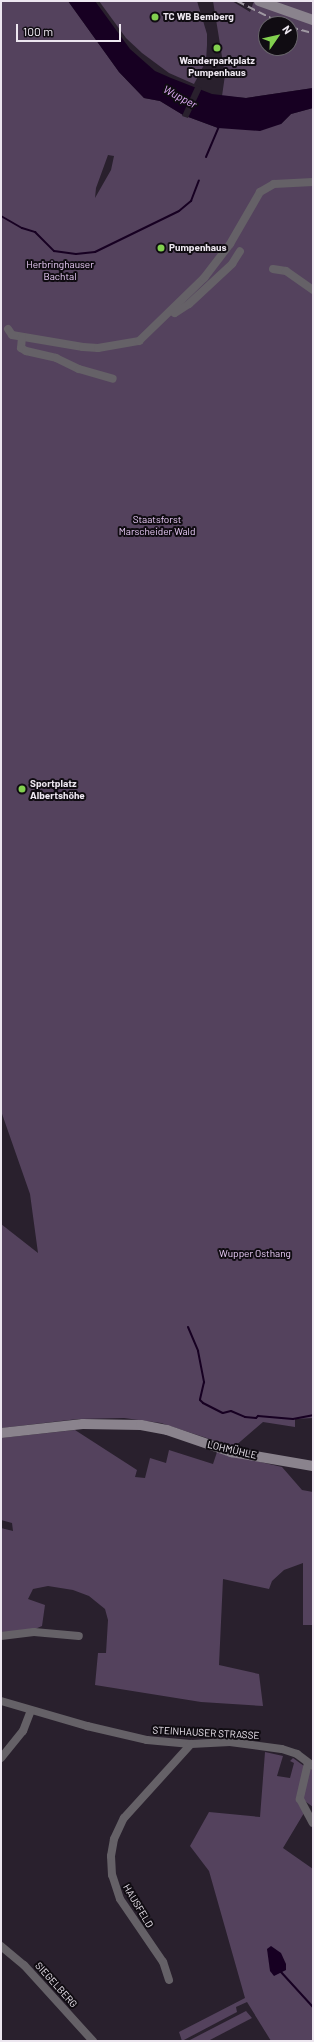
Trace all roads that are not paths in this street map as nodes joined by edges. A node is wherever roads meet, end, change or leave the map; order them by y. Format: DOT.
graph roads {
  1 [pos="260,1"];
  2 [pos="313,20"];
  3 [pos="313,182"];
  4 [pos="240,251"];
  5 [pos="273,269"];
  6 [pos="313,290"];
  7 [pos="171,311"];
  8 [pos="8,329"];
  9 [pos="22,337"];
  10 [pos="113,379"];
  11 [pos="1,1433"];
  12 [pos="313,1466"];
  13 [pos="1,1636"];
  14 [pos="79,1636"];
  15 [pos="1,1701"];
  16 [pos="31,1710"];
  17 [pos="191,1744"];
  18 [pos="1,1758"];
  19 [pos="310,1765"];
  20 [pos="313,1823"];
  21 [pos="1,1946"];
  22 [pos="169,1980"];
  23 [pos="92,2041"];
  1 -- 2 [label="main road"];
  3 -- 7 [label="street"];
  4 -- 7 [label="street"];
  5 -- 6 [label="street"];
  7 -- 9 [label="street"];
  8 -- 9 [label="street"];
  9 -- 10 [label="street"];
  11 -- 12 [label="main road, LOHMÜHLE"];
  13 -- 14 [label="street"];
  15 -- 16 [label="street, STEINHAUSER STRASSE"];
  16 -- 17 [label="street, STEINHAUSER STRASSE"];
  16 -- 18 [label="street"];
  17 -- 19 [label="street, STEINHAUSER STRASSE"];
  17 -- 22 [label="street, HAUSFELD"];
  19 -- 20 [label="street"];
  21 -- 23 [label="street, SIEGELBERG"];
}
